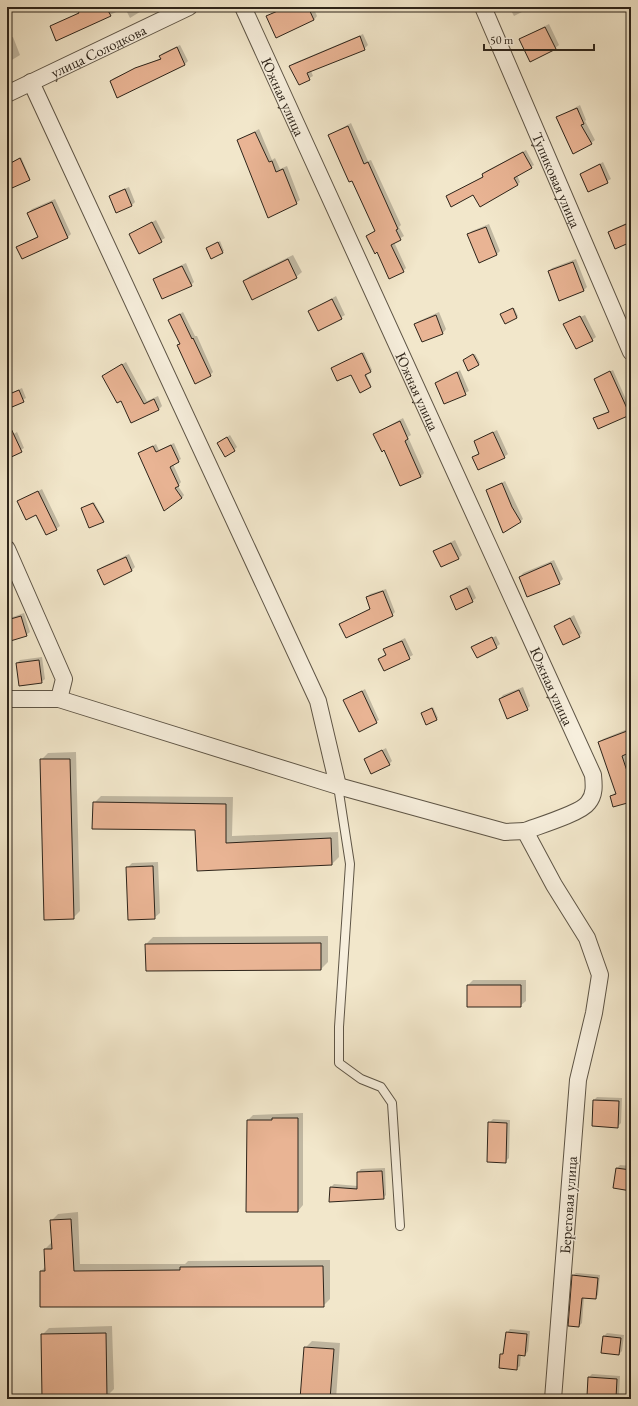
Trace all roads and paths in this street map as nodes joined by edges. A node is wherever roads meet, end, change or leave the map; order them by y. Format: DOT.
graph roads {
  1 [pos="189,7"];
  2 [pos="243,7"];
  3 [pos="482,7"];
  4 [pos="31,82"];
  5 [pos="7,94"];
  6 [pos="631,352"];
  7 [pos="7,550"];
  8 [pos="7,699"];
  9 [pos="59,699"];
  10 [pos="338,786"];
  11 [pos="525,832"];
  12 [pos="400,1226"];
  13 [pos="553,1399"];
  1 -- 4 [label="street, улица Солодкова"];
  2 -- 11 [label="street, Южная улица"];
  3 -- 6 [label="street, Тупиковая улица"];
  4 -- 5 [label="street, улица Солодкова"];
  4 -- 10 [label="street"];
  7 -- 9 [label="street"];
  8 -- 9 [label="street"];
  9 -- 10 [label="street"];
  10 -- 11 [label="street"];
  10 -- 12 [label="lane"];
  11 -- 13 [label="street, Береговая улица"];
}
